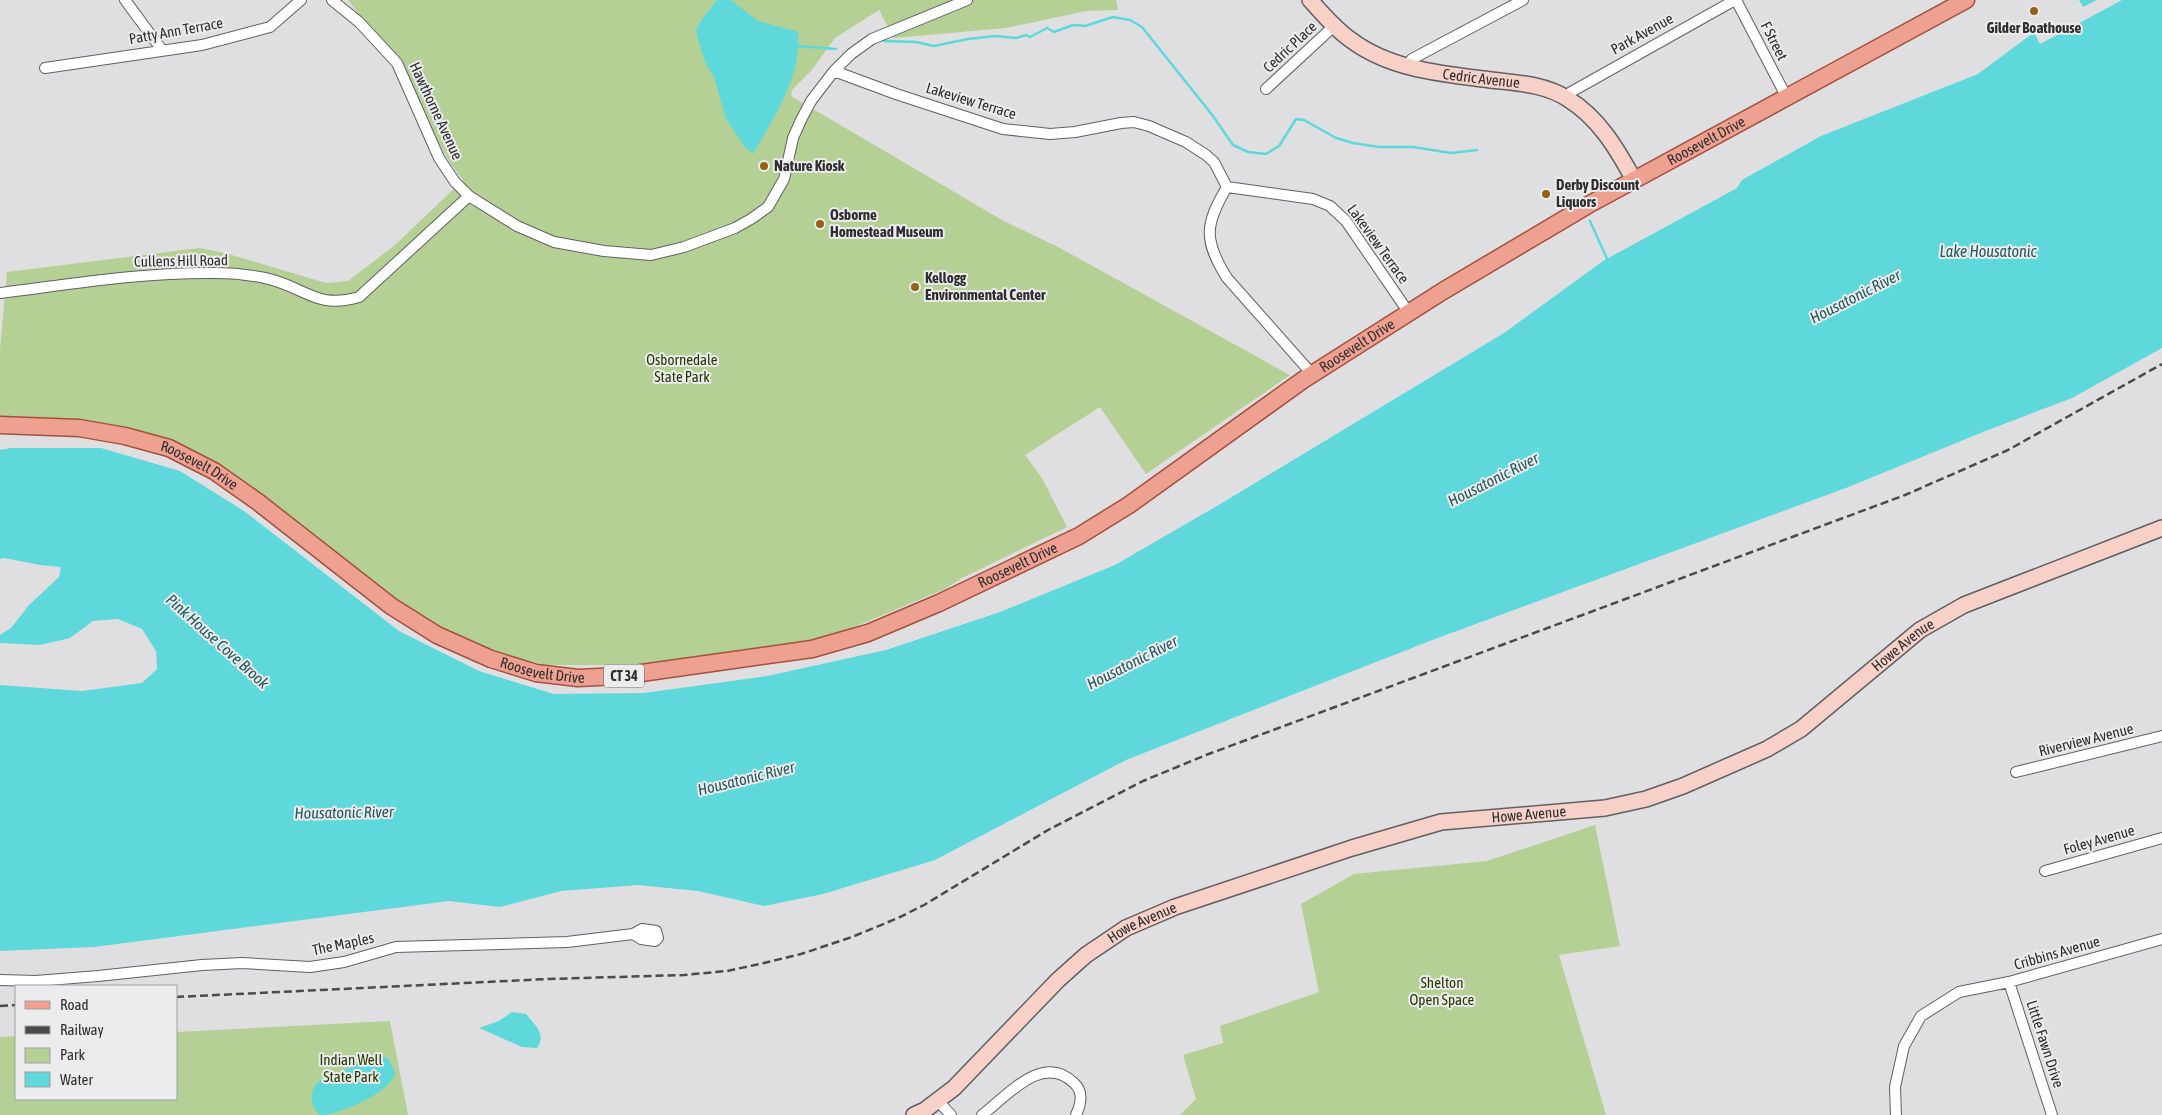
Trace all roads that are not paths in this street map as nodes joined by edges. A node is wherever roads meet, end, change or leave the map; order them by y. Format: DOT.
graph roads {
  1 [pos="126,0"];
  2 [pos="301,0"];
  3 [pos="332,0"];
  4 [pos="967,0"];
  5 [pos="1310,0"];
  6 [pos="1523,0"];
  7 [pos="1736,0"];
  8 [pos="1966,0"];
  9 [pos="1334,26"];
  10 [pos="162,50"];
  11 [pos="1406,66"];
  12 [pos="45,68"];
  13 [pos="834,71"];
  14 [pos="1266,90"];
  15 [pos="1786,96"];
  16 [pos="1566,98"];
  17 [pos="1634,180"];
  18 [pos="1227,187"];
  19 [pos="469,196"];
  20 [pos="0,293"];
  21 [pos="1409,313"];
  22 [pos="1312,374"];
  23 [pos="0,425"];
  24 [pos="2162,528"];
  25 [pos="2162,736"];
  26 [pos="2016,772"];
  27 [pos="2162,838"];
  28 [pos="2045,871"];
  29 [pos="633,934"];
  30 [pos="2162,939"];
  31 [pos="0,980"];
  32 [pos="2009,982"];
  33 [pos="938,1101"];
  34 [pos="914,1115"];
  35 [pos="951,1115"];
  36 [pos="982,1115"];
  37 [pos="1076,1115"];
  38 [pos="1896,1115"];
  39 [pos="2052,1115"];
  1 -- 10 [label="street"];
  2 -- 10 [label="street, Patty Ann Terrace"];
  3 -- 19 [label="street, Hawthorne Avenue"];
  4 -- 13 [label="street, Hawthorne Avenue"];
  5 -- 9 [label="main road, Cedric Avenue"];
  6 -- 11 [label="street"];
  7 -- 15 [label="street, F Street"];
  7 -- 16 [label="street, Park Avenue"];
  8 -- 15 [label="main road, Roosevelt Drive / CT 34"];
  9 -- 11 [label="main road, Cedric Avenue"];
  9 -- 14 [label="street, Cedric Place"];
  10 -- 12 [label="street, Patty Ann Terrace"];
  11 -- 16 [label="main road, Cedric Avenue"];
  13 -- 18 [label="street, Lakeview Terrace"];
  13 -- 19 [label="street, Hawthorne Avenue"];
  15 -- 17 [label="main road, Roosevelt Drive / CT 34"];
  16 -- 17 [label="main road, Cedric Avenue"];
  17 -- 21 [label="main road, Roosevelt Drive / CT 34"];
  18 -- 21 [label="street, Lakeview Terrace"];
  18 -- 22 [label="street"];
  19 -- 20 [label="street, Cullens Hill Road"];
  21 -- 22 [label="main road, Roosevelt Drive / CT 34"];
  22 -- 23 [label="main road, Roosevelt Drive / CT 34"];
  24 -- 33 [label="main road, Howe Avenue"];
  25 -- 26 [label="street, Riverview Avenue"];
  27 -- 28 [label="street, Foley Avenue"];
  29 -- 31 [label="street, The Maples"];
  30 -- 32 [label="street, Cribbins Avenue"];
  32 -- 38 [label="street, Cribbins Avenue"];
  32 -- 39 [label="street, Little Fawn Drive"];
  33 -- 34 [label="main road, Howe Avenue"];
  33 -- 35 [label="street"];
  36 -- 37 [label="street"];
}
